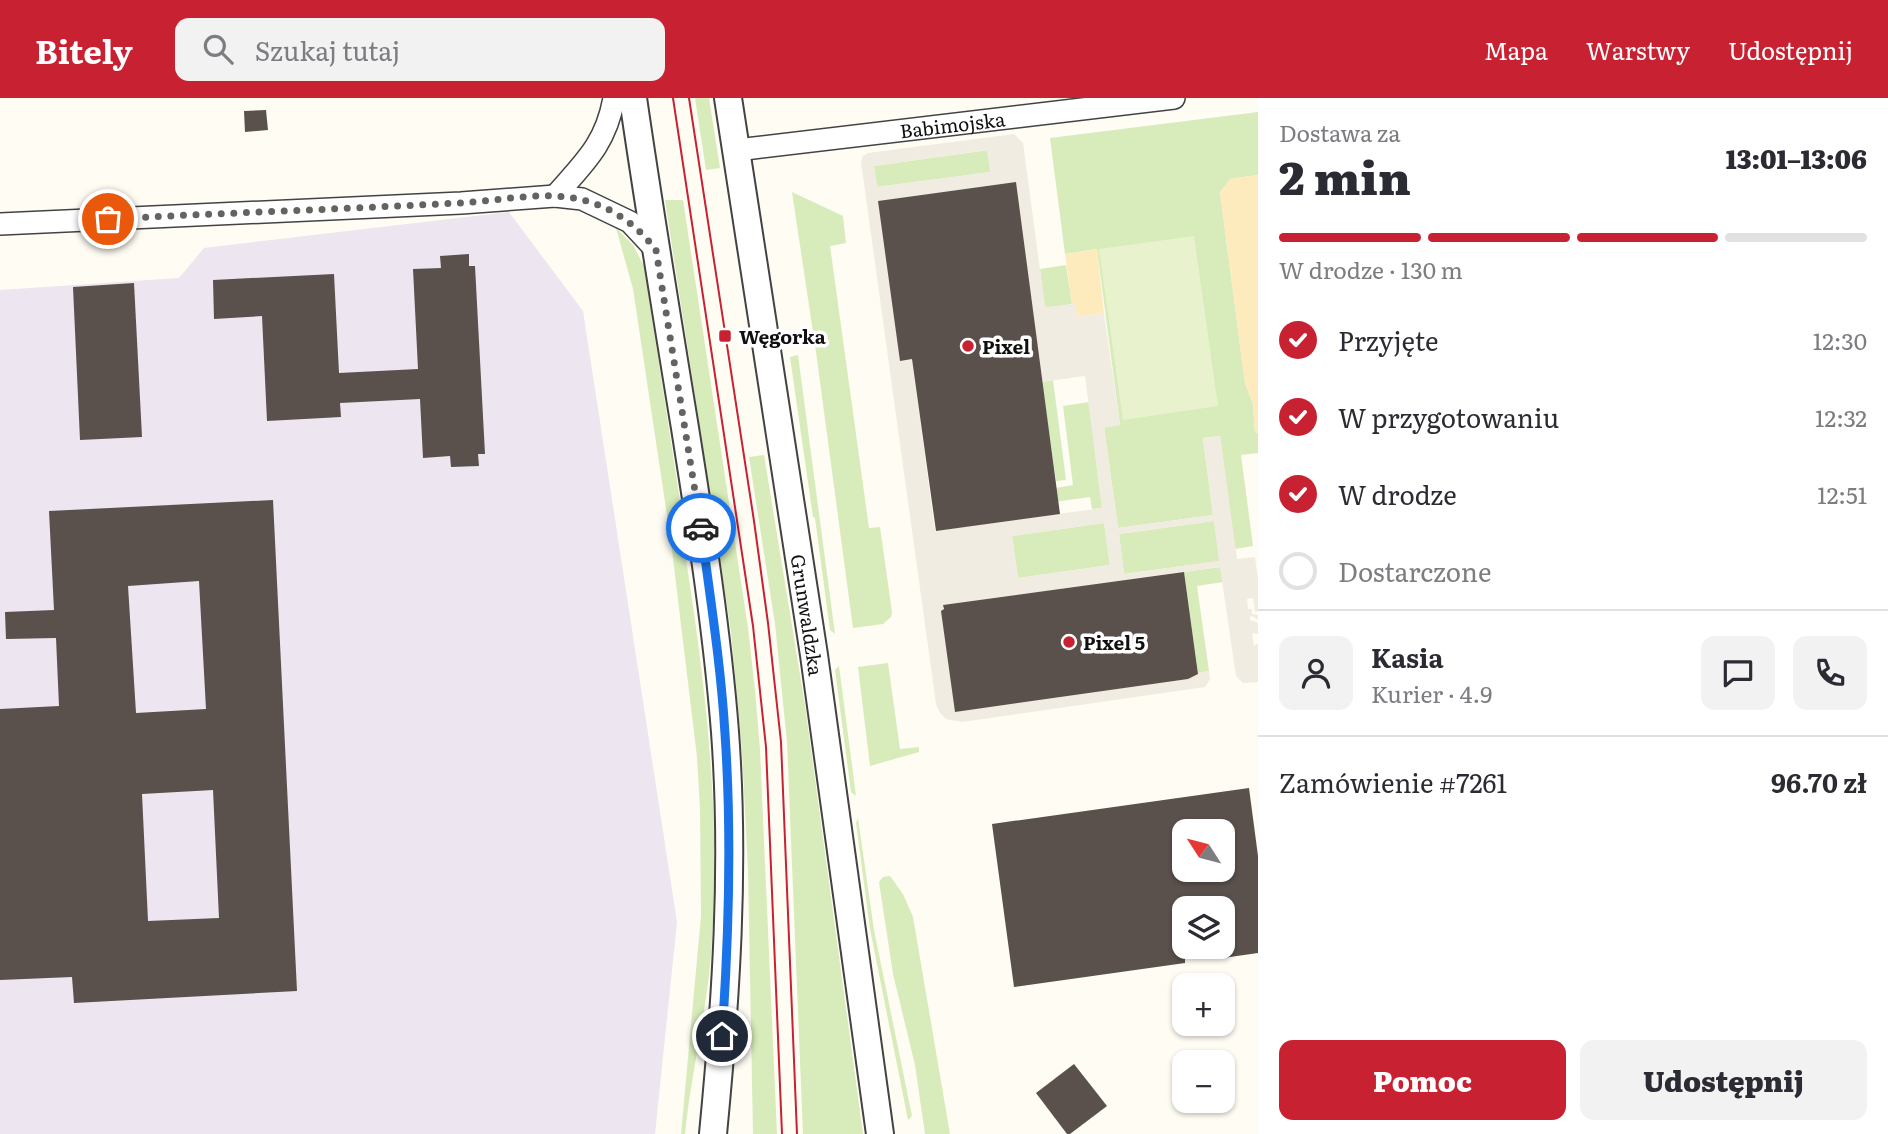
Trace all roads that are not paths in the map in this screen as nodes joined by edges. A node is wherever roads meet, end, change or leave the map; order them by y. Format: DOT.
graph roads {
  1 [pos="614,98"];
  2 [pos="633,98"];
  3 [pos="728,98"];
  4 [pos="1168,98"];
  5 [pos="1174,98"];
  6 [pos="737,150"];
  7 [pos="555,196"];
  8 [pos="0,224"];
  9 [pos="656,250"];
  10 [pos="713,1134"];
  11 [pos="880,1134"];
  1 -- 7 [label="street"];
  2 -- 9 [label="street"];
  3 -- 6 [label="street, Grunwaldzka"];
  4 -- 5 [label="street, Babimojska"];
  4 -- 6 [label="street, Babimojska"];
  6 -- 11 [label="street, Grunwaldzka"];
  7 -- 8 [label="street"];
  7 -- 9 [label="street"];
  9 -- 10 [label="street"];
}
